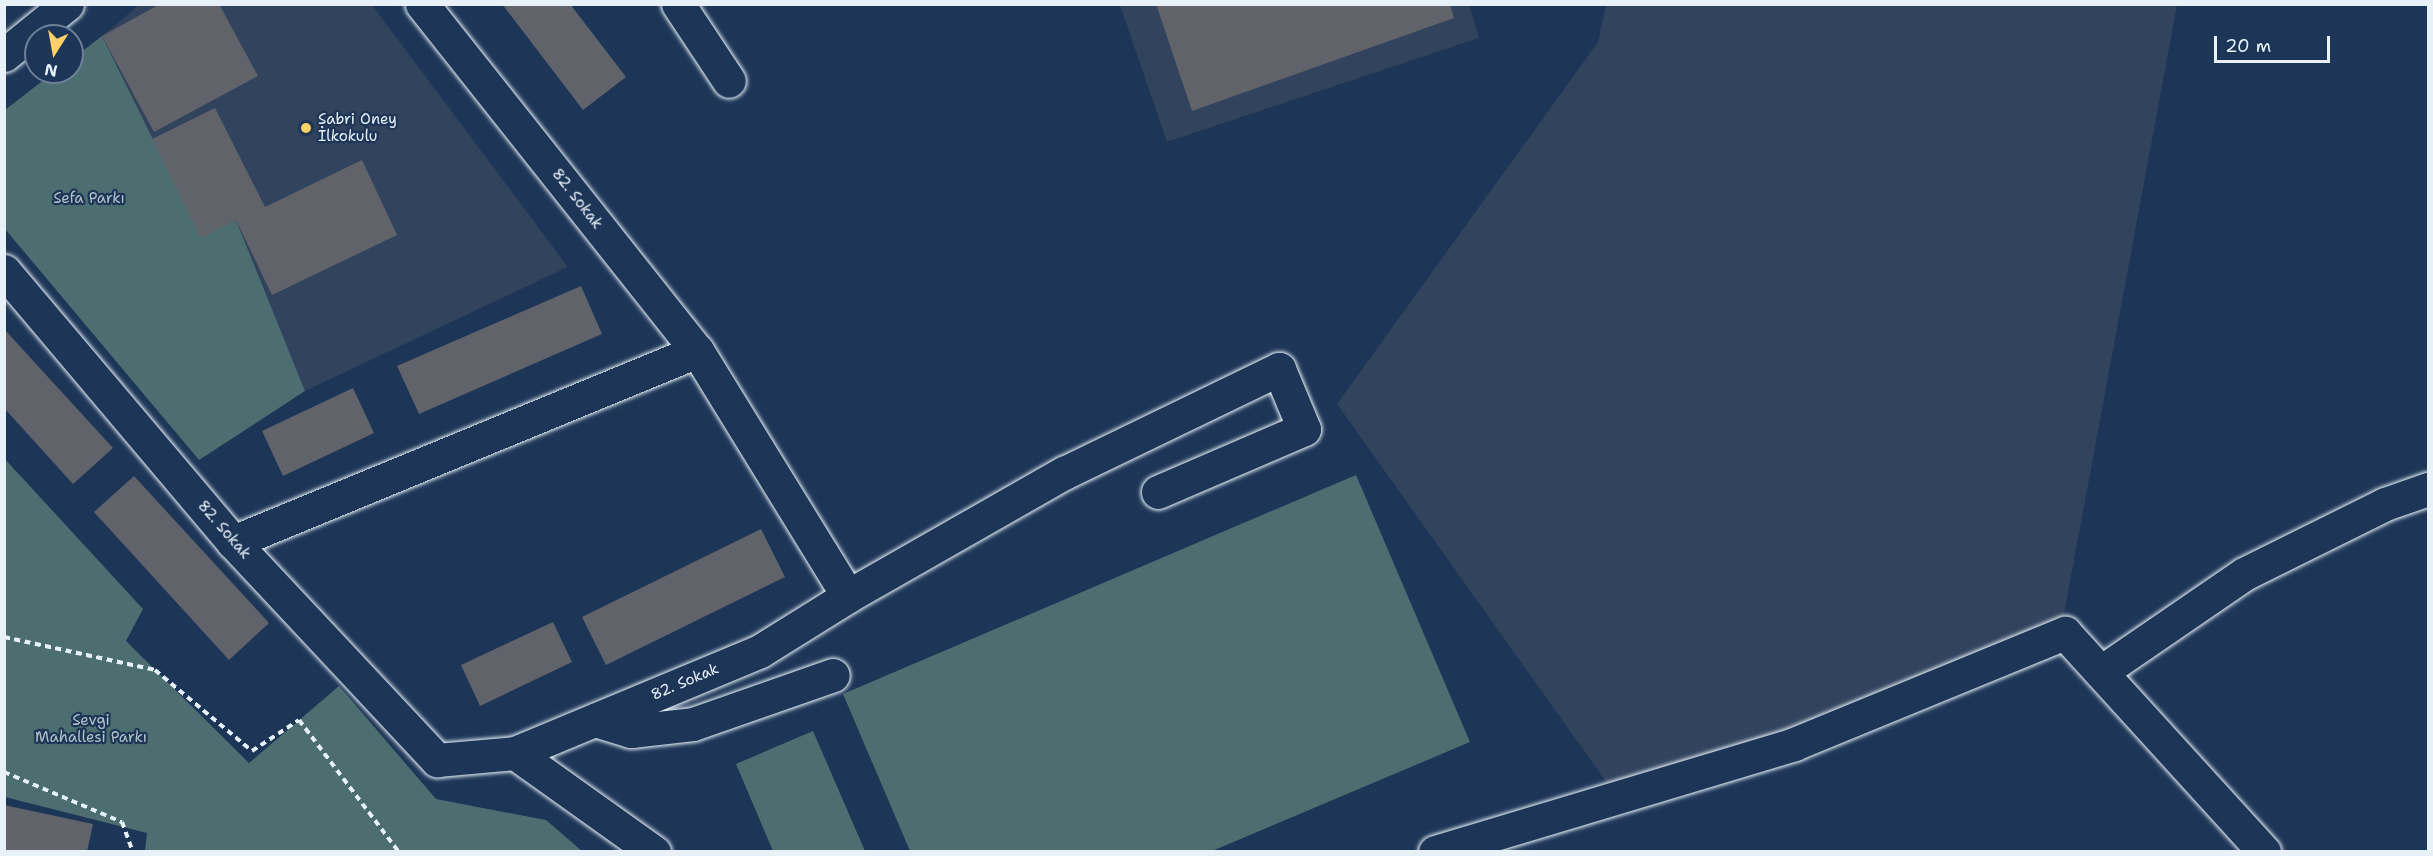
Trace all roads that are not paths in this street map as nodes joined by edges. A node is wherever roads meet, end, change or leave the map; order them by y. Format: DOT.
graph roads {
  1 [pos="67,4"];
  2 [pos="422,4"];
  3 [pos="678,4"];
  4 [pos="4,55"];
  5 [pos="729,81"];
  6 [pos="4,272"];
  7 [pos="697,351"];
  8 [pos="2428,489"];
  9 [pos="1158,492"];
  10 [pos="233,542"];
  11 [pos="848,596"];
  12 [pos="2101,672"];
  13 [pos="833,675"];
  14 [pos="595,720"];
  15 [pos="515,753"];
  16 [pos="654,852"];
  17 [pos="1435,852"];
  18 [pos="2264,852"];
  1 -- 4 [label="street"];
  2 -- 7 [label="street, 82. Sokak"];
  3 -- 5 [label="street"];
  6 -- 10 [label="street, 82. Sokak"];
  7 -- 10 [label="street"];
  7 -- 11 [label="street, 82. Sokak"];
  8 -- 12 [label="street"];
  9 -- 11 [label="street"];
  10 -- 15 [label="street, 82. Sokak"];
  11 -- 14 [label="street, 82. Sokak"];
  12 -- 17 [label="street"];
  12 -- 18 [label="street"];
  13 -- 14 [label="street"];
  14 -- 15 [label="street, 82. Sokak"];
  15 -- 16 [label="street"];
}
